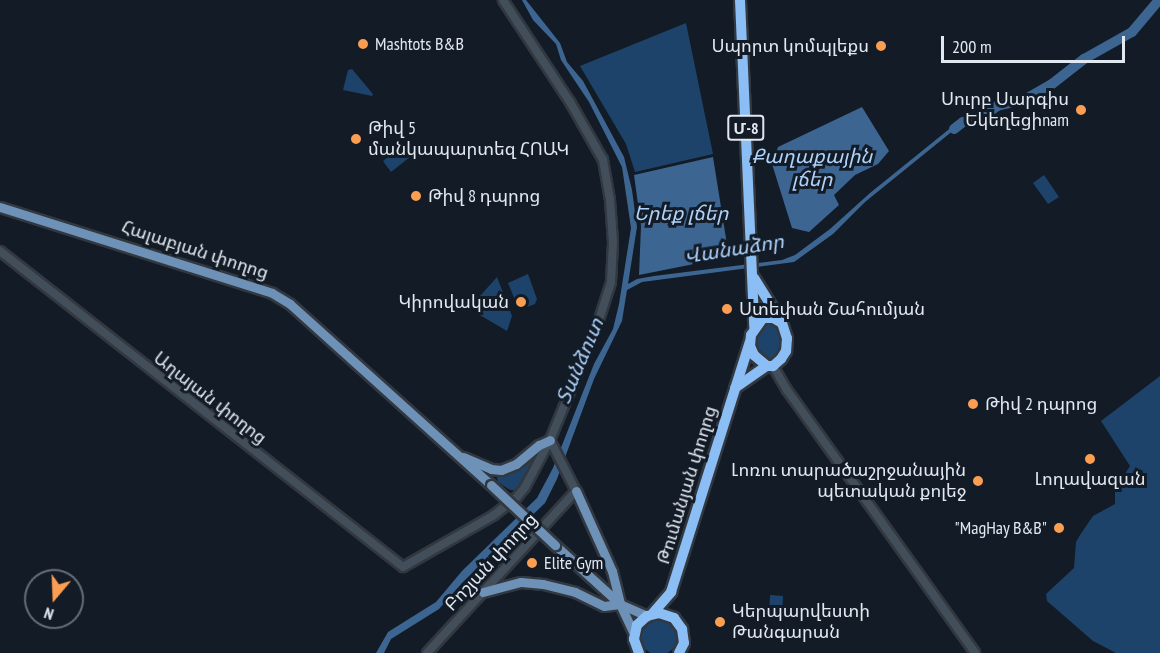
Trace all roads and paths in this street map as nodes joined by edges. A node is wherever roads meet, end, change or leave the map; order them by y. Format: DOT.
graph roads {
  1 [pos="503,0"];
  2 [pos="740,0"];
  3 [pos="0,207"];
  4 [pos="0,251"];
  5 [pos="754,278"];
  6 [pos="782,323"];
  7 [pos="754,327"];
  8 [pos="750,342"];
  9 [pos="770,366"];
  10 [pos="735,388"];
  11 [pos="550,440"];
  12 [pos="458,455"];
  13 [pos="576,491"];
  14 [pos="483,592"];
  15 [pos="671,592"];
  16 [pos="620,604"];
  17 [pos="650,614"];
  18 [pos="674,618"];
  19 [pos="634,634"];
  20 [pos="684,650"];
  21 [pos="427,653"];
  22 [pos="639,653"];
  23 [pos="975,653"];
  1 -- 11 [label="street"];
  2 -- 5 [label="highway, Մ-8"];
  3 -- 12 [label="main road, Հալաբյան փողոց"];
  4 -- 11 [label="street, Աղայան փողոց"];
  5 -- 6 [label="highway, Մ-8"];
  5 -- 7 [label="highway, Մ-8"];
  6 -- 7 [label="highway"];
  6 -- 9 [label="highway"];
  7 -- 8 [label="highway"];
  8 -- 9 [label="highway"];
  8 -- 10 [label="highway, Թումանյան փողոց"];
  9 -- 10 [label="highway"];
  9 -- 23 [label="street"];
  10 -- 15 [label="highway, Թումանյան փողոց"];
  11 -- 12 [label="main road"];
  11 -- 13 [label="street"];
  12 -- 16 [label="main road, Հալաբյան փողոց, bridge"];
  13 -- 14 [label="street, Բոշյան փողոց"];
  13 -- 16 [label="main road"];
  14 -- 16 [label="main road"];
  14 -- 21 [label="street, Բոշյան փողոց"];
  15 -- 17 [label="highway"];
  15 -- 18 [label="highway"];
  16 -- 17 [label="main road"];
  16 -- 19 [label="main road"];
  17 -- 18 [label="highway"];
  17 -- 19 [label="highway"];
  18 -- 20 [label="highway"];
  19 -- 22 [label="highway"];
}
